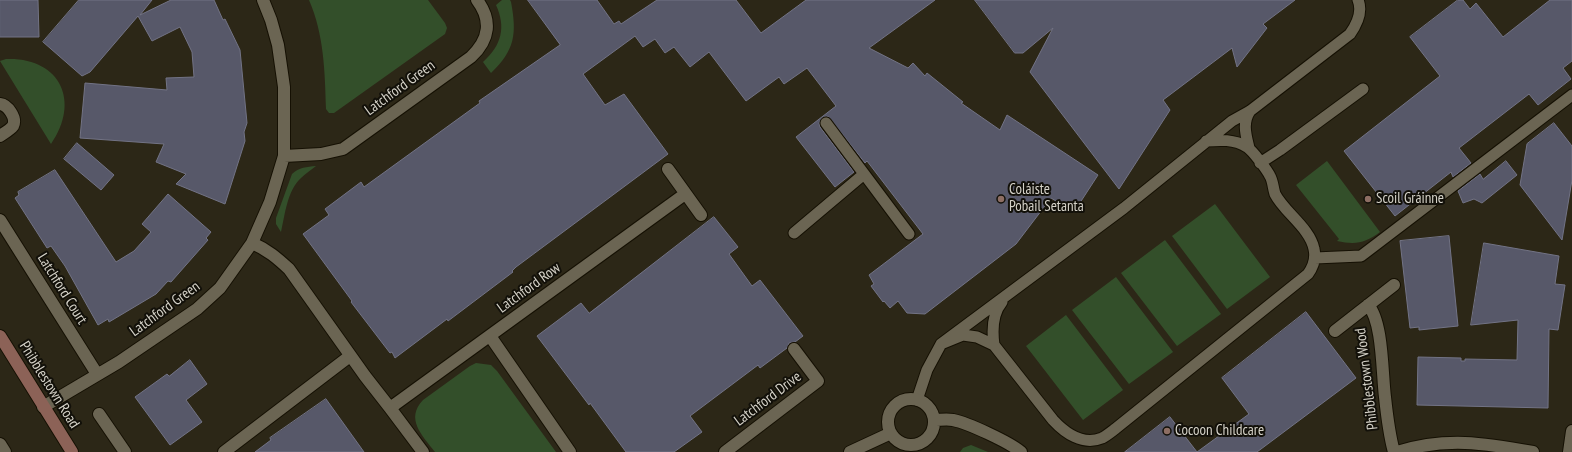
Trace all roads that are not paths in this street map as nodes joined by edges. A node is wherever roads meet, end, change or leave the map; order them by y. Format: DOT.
graph roads {
  1 [pos="264,0"];
  2 [pos="477,0"];
  3 [pos="1358,0"];
  4 [pos="1363,89"];
  5 [pos="1572,95"];
  6 [pos="0,104"];
  7 [pos="1250,111"];
  8 [pos="826,123"];
  9 [pos="0,136"];
  10 [pos="1206,141"];
  11 [pos="1249,148"];
  12 [pos="284,156"];
  13 [pos="1260,163"];
  14 [pos="668,169"];
  15 [pos="864,174"];
  16 [pos="685,194"];
  17 [pos="701,215"];
  18 [pos="0,220"];
  19 [pos="794,233"];
  20 [pos="909,234"];
  21 [pos="252,244"];
  22 [pos="1315,258"];
  23 [pos="1394,285"];
  24 [pos="1006,297"];
  25 [pos="1368,305"];
  26 [pos="1335,331"];
  27 [pos="0,336"];
  28 [pos="490,336"];
  29 [pos="941,344"];
  30 [pos="994,345"];
  31 [pos="794,349"];
  32 [pos="350,356"];
  33 [pos="97,374"];
  34 [pos="917,400"];
  35 [pos="43,407"];
  36 [pos="390,408"];
  37 [pos="100,414"];
  38 [pos="934,420"];
  39 [pos="1572,431"];
  40 [pos="890,433"];
  41 [pos="0,444"];
  42 [pos="921,448"];
  43 [pos="5,452"];
  44 [pos="72,452"];
  45 [pos="125,452"];
  46 [pos="224,452"];
  47 [pos="422,452"];
  48 [pos="570,452"];
  49 [pos="725,452"];
  50 [pos="850,452"];
  51 [pos="1021,452"];
  52 [pos="1394,452"];
  53 [pos="1397,452"];
  54 [pos="1533,452"];
  55 [pos="1569,452"];
  1 -- 12 [label="street, Latchford Green"];
  2 -- 12 [label="street, Latchford Green"];
  3 -- 7 [label="lane"];
  4 -- 13 [label="lane"];
  5 -- 22 [label="lane"];
  6 -- 9 [label="street"];
  7 -- 10 [label="lane"];
  7 -- 11 [label="lane"];
  8 -- 15 [label="lane"];
  10 -- 11 [label="lane"];
  10 -- 24 [label="lane"];
  11 -- 13 [label="lane"];
  12 -- 21 [label="street, Latchford Green"];
  13 -- 22 [label="lane"];
  14 -- 16 [label="street"];
  15 -- 19 [label="lane"];
  15 -- 20 [label="lane"];
  16 -- 17 [label="street"];
  16 -- 28 [label="street, Latchford Row"];
  18 -- 33 [label="street, Latchford Court"];
  21 -- 32 [label="street"];
  21 -- 33 [label="street, Latchford Green"];
  22 -- 30 [label="lane"];
  23 -- 25 [label="street, Phibblestown Wood"];
  24 -- 29 [label="lane"];
  24 -- 30 [label="lane"];
  25 -- 26 [label="street, Phibblestown Wood"];
  25 -- 52 [label="street, Phibblestown Wood"];
  27 -- 35 [label="street, Phibblestown Road"];
  28 -- 36 [label="street, Latchford Row"];
  28 -- 48 [label="street"];
  29 -- 30 [label="lane"];
  29 -- 34 [label="lane"];
  31 -- 49 [label="street, Latchford Drive"];
  32 -- 36 [label="street"];
  32 -- 46 [label="street"];
  33 -- 35 [label="street, Latchford Green"];
  34 -- 38 [label="street"];
  34 -- 40 [label="street"];
  35 -- 44 [label="street, Phibblestown Road"];
  36 -- 47 [label="street"];
  37 -- 45 [label="street"];
  38 -- 42 [label="street"];
  38 -- 51 [label="street"];
  39 -- 55 [label="street"];
  40 -- 42 [label="street"];
  40 -- 50 [label="street"];
  41 -- 43 [label="street"];
  53 -- 54 [label="street"];
}
